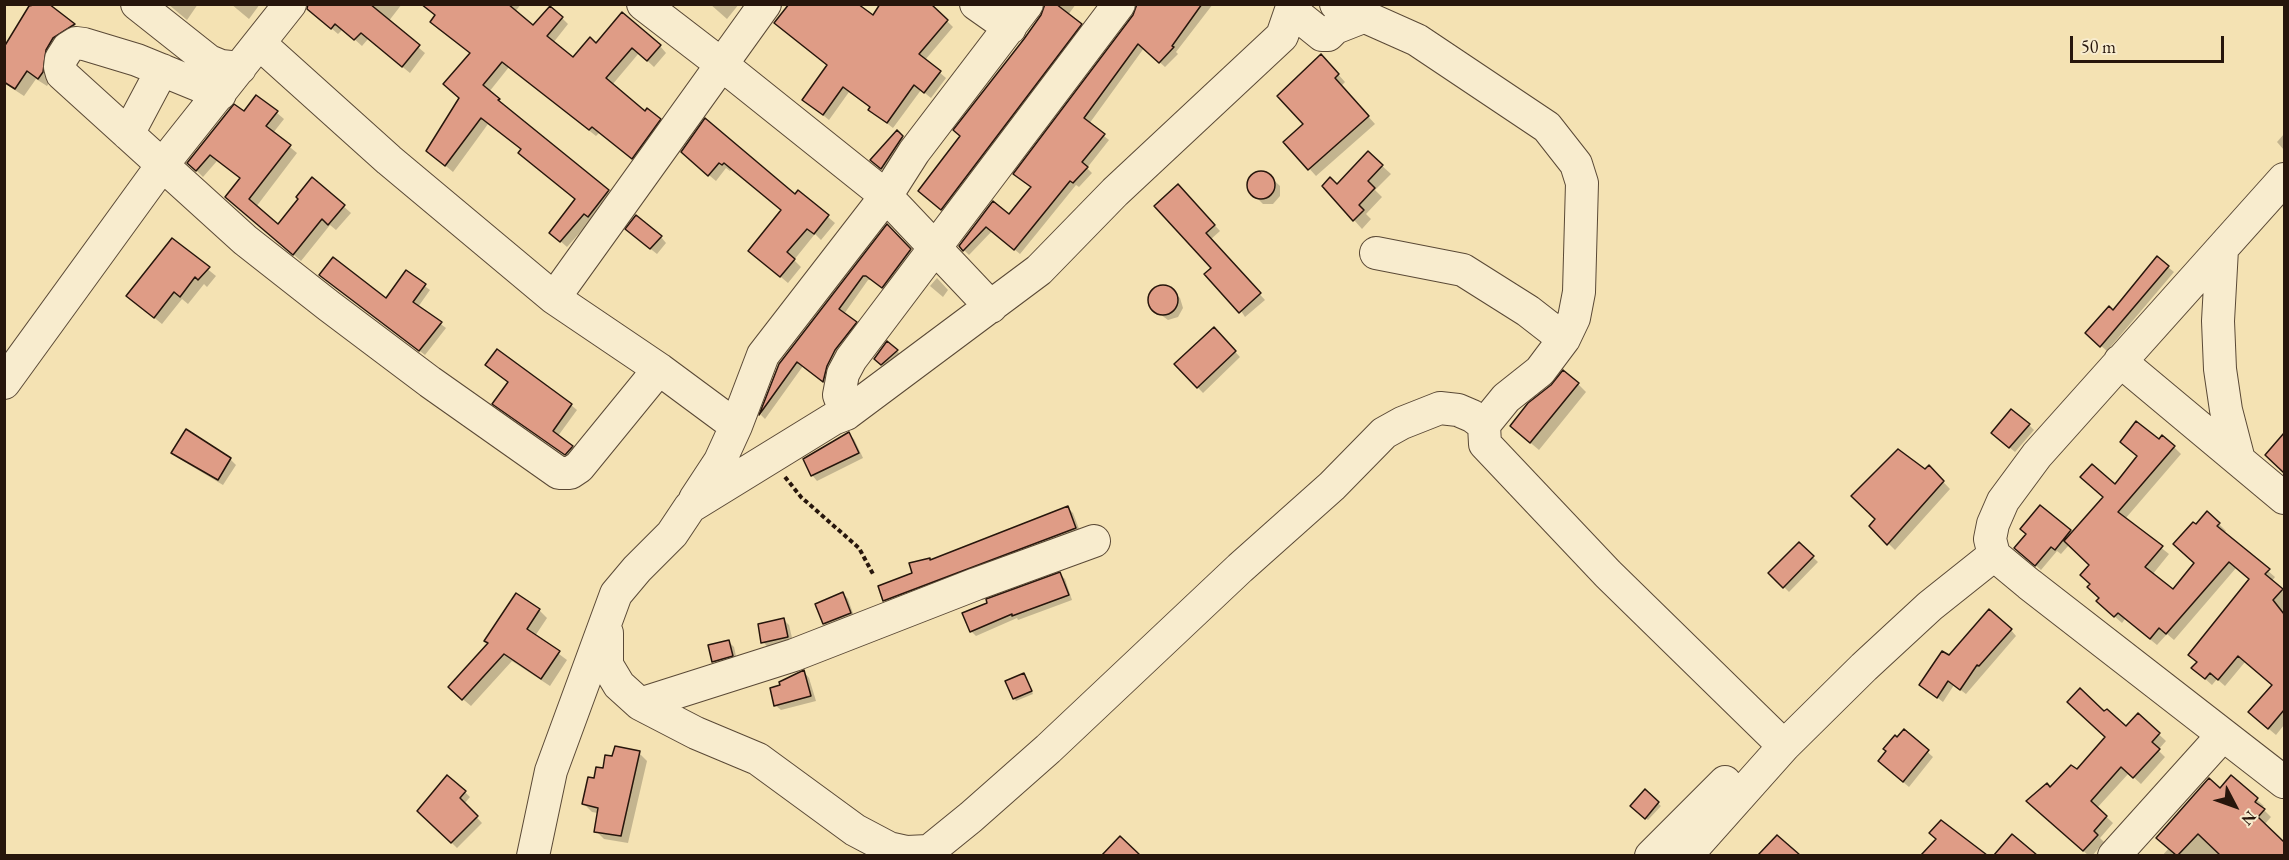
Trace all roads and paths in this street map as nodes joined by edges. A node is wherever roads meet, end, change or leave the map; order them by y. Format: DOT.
graph roads {
  1 [pos="137,4"];
  2 [pos="290,4"];
  3 [pos="643,4"];
  4 [pos="765,4"];
  5 [pos="976,4"];
  6 [pos="1119,4"];
  7 [pos="1294,7"];
  8 [pos="1349,11"];
  9 [pos="1018,16"];
  10 [pos="260,44"];
  11 [pos="721,64"];
  12 [pos="240,68"];
  13 [pos="162,70"];
  14 [pos="220,94"];
  15 [pos="128,134"];
  16 [pos="163,164"];
  17 [pos="2284,179"];
  18 [pos="886,196"];
  19 [pos="935,248"];
  20 [pos="2222,249"];
  21 [pos="1376,253"];
  22 [pos="554,298"];
  23 [pos="991,307"];
  24 [pos="1564,339"];
  25 [pos="2120,361"];
  26 [pos="659,369"];
  27 [pos="4,383"];
  28 [pos="846,414"];
  29 [pos="1484,425"];
  30 [pos="736,426"];
  31 [pos="2239,459"];
  32 [pos="762,461"];
  33 [pos="2284,498"];
  34 [pos="690,507"];
  35 [pos="1094,541"];
  36 [pos="1994,555"];
  37 [pos="873,574"];
  38 [pos="606,626"];
  39 [pos="640,704"];
  40 [pos="2223,735"];
  41 [pos="1777,740"];
  42 [pos="2284,782"];
  43 [pos="926,853"];
  44 [pos="533,855"];
  45 [pos="1651,855"];
  46 [pos="1686,855"];
  47 [pos="2114,855"];
  1 -- 12 [label="street"];
  2 -- 10 [label="street"];
  3 -- 11 [label="street"];
  4 -- 11 [label="street"];
  5 -- 9 [label="street"];
  6 -- 19 [label="street"];
  7 -- 8 [label="street"];
  7 -- 23 [label="street"];
  8 -- 24 [label="street"];
  9 -- 18 [label="street"];
  10 -- 12 [label="street"];
  10 -- 22 [label="street"];
  11 -- 18 [label="street"];
  11 -- 22 [label="street"];
  12 -- 14 [label="street"];
  13 -- 14 [label="street"];
  13 -- 15 [label="street"];
  13 -- 15 [label="street"];
  14 -- 16 [label="street"];
  15 -- 16 [label="street"];
  16 -- 26 [label="street"];
  16 -- 27 [label="street"];
  17 -- 20 [label="street"];
  18 -- 19 [label="street"];
  18 -- 30 [label="street"];
  19 -- 23 [label="street"];
  19 -- 28 [label="street"];
  20 -- 25 [label="street"];
  20 -- 31 [label="street"];
  21 -- 24 [label="street"];
  22 -- 26 [label="street"];
  23 -- 28 [label="street"];
  24 -- 29 [label="street"];
  25 -- 31 [label="street"];
  25 -- 36 [label="street"];
  26 -- 30 [label="street"];
  28 -- 32 [label="street"];
  29 -- 41 [label="street"];
  29 -- 43 [label="street"];
  30 -- 34 [label="street"];
  31 -- 33 [label="street"];
  32 -- 34 [label="street"];
  32 -- 37 [label="path"];
  34 -- 38 [label="street"];
  35 -- 39 [label="street"];
  36 -- 40 [label="street"];
  36 -- 41 [label="street"];
  38 -- 39 [label="street"];
  38 -- 44 [label="street"];
  39 -- 43 [label="street"];
  40 -- 42 [label="street"];
  40 -- 47 [label="street"];
  41 -- 45 [label="street"];
  41 -- 46 [label="street"];
}
